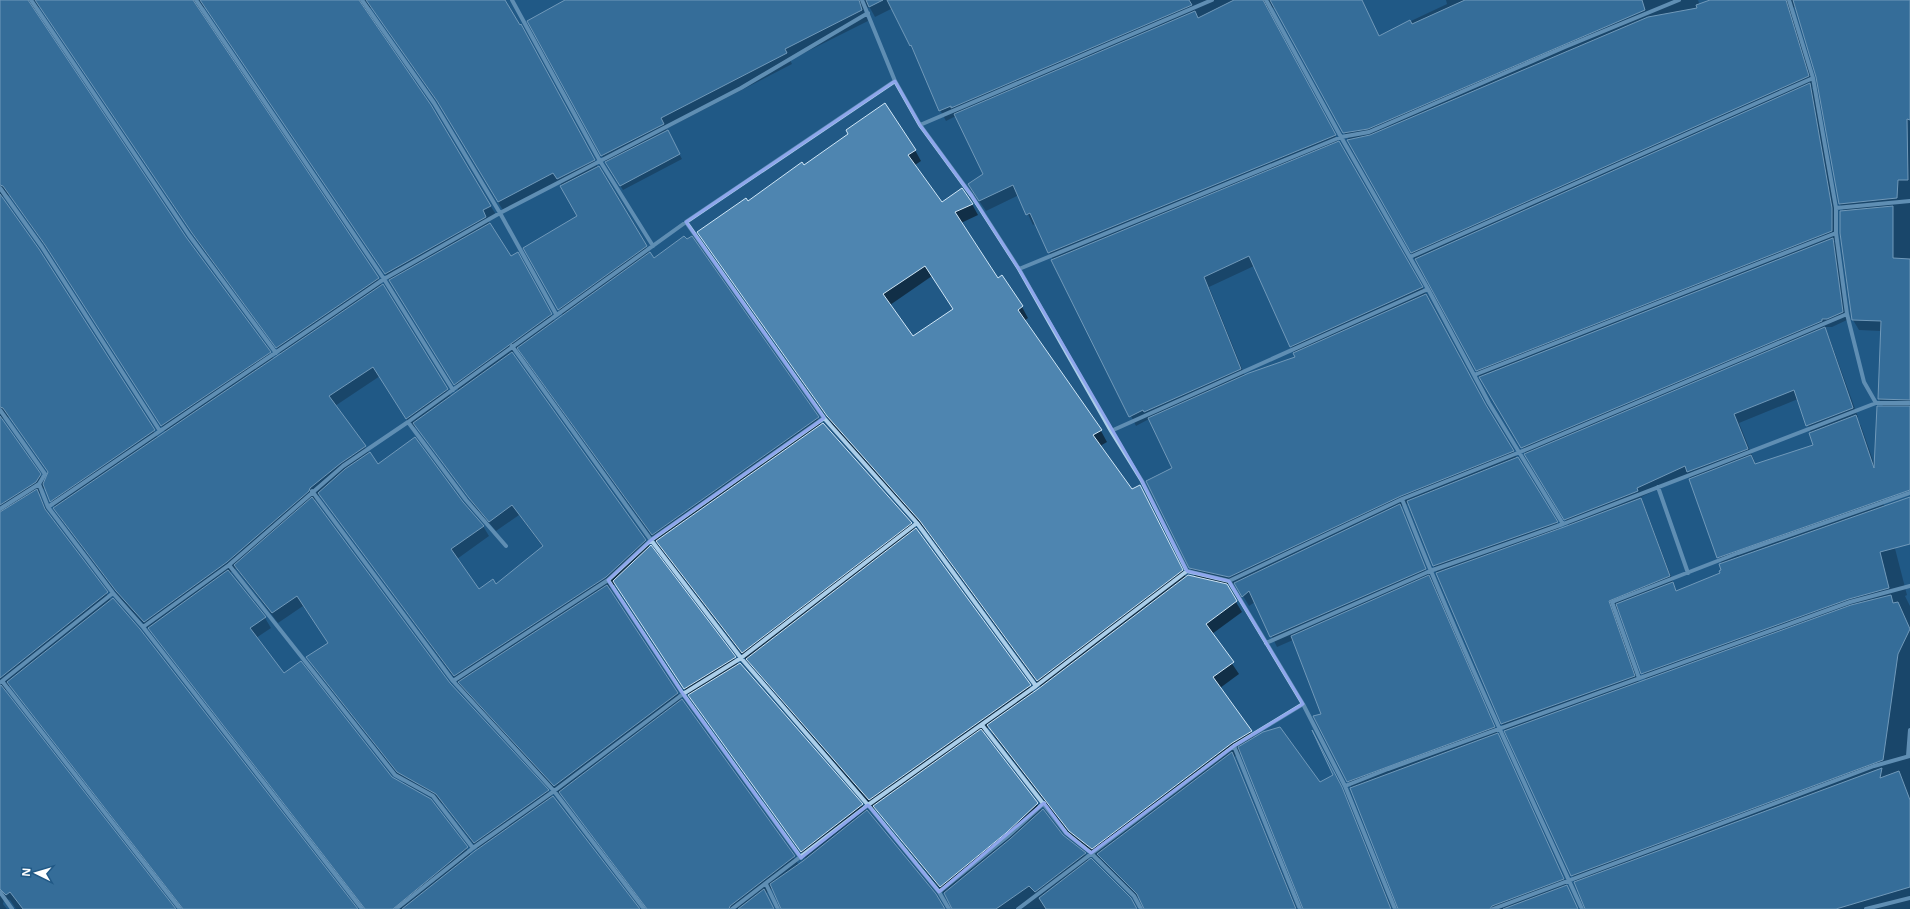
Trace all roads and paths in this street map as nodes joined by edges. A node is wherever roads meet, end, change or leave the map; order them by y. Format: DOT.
graph roads {
  1 [pos="31,0"];
  2 [pos="196,0"];
  3 [pos="362,0"];
  4 [pos="512,0"];
  5 [pos="862,0"];
  6 [pos="1212,0"];
  7 [pos="1266,0"];
  8 [pos="1679,0"];
  9 [pos="1789,0"];
  10 [pos="868,13"];
  11 [pos="1813,78"];
  12 [pos="895,81"];
  13 [pos="920,124"];
  14 [pos="1341,137"];
  15 [pos="600,161"];
  16 [pos="0,188"];
  17 [pos="1910,201"];
  18 [pos="1836,208"];
  19 [pos="500,213"];
  20 [pos="686,222"];
  21 [pos="1836,233"];
  22 [pos="653,246"];
  23 [pos="1410,257"];
  24 [pos="1019,269"];
  25 [pos="384,279"];
  26 [pos="1428,289"];
  27 [pos="556,314"];
  28 [pos="1847,314"];
  29 [pos="512,346"];
  30 [pos="276,353"];
  31 [pos="1474,375"];
  32 [pos="453,390"];
  33 [pos="1876,403"];
  34 [pos="1910,403"];
  35 [pos="0,410"];
  36 [pos="824,418"];
  37 [pos="408,422"];
  38 [pos="160,431"];
  39 [pos="1111,431"];
  40 [pos="1520,452"];
  41 [pos="39,484"];
  42 [pos="1658,487"];
  43 [pos="312,491"];
  44 [pos="1910,493"];
  45 [pos="1402,499"];
  46 [pos="48,507"];
  47 [pos="0,509"];
  48 [pos="916,523"];
  49 [pos="1563,524"];
  50 [pos="651,540"];
  51 [pos="506,546"];
  52 [pos="229,565"];
  53 [pos="1187,571"];
  54 [pos="1430,571"];
  55 [pos="1688,573"];
  56 [pos="608,580"];
  57 [pos="1229,581"];
  58 [pos="1910,586"];
  59 [pos="113,592"];
  60 [pos="143,627"];
  61 [pos="1266,644"];
  62 [pos="741,658"];
  63 [pos="1639,678"];
  64 [pos="1,682"];
  65 [pos="453,682"];
  66 [pos="1036,686"];
  67 [pos="683,694"];
  68 [pos="1303,704"];
  69 [pos="982,725"];
  70 [pos="1499,728"];
  71 [pos="1910,730"];
  72 [pos="1234,746"];
  73 [pos="1909,756"];
  74 [pos="1345,786"];
  75 [pos="554,791"];
  76 [pos="1044,803"];
  77 [pos="868,806"];
  78 [pos="473,848"];
  79 [pos="1091,853"];
  80 [pos="801,858"];
  81 [pos="1570,882"];
  82 [pos="766,884"];
  83 [pos="0,892"];
  84 [pos="939,892"];
  85 [pos="1910,898"];
  86 [pos="12,909"];
  87 [pos="180,909"];
  88 [pos="362,909"];
  89 [pos="396,909"];
  90 [pos="644,909"];
  91 [pos="732,909"];
  92 [pos="778,909"];
  93 [pos="950,909"];
  94 [pos="1018,909"];
  95 [pos="1141,909"];
  96 [pos="1300,909"];
  97 [pos="1395,909"];
  98 [pos="1493,909"];
  99 [pos="1582,909"];
  100 [pos="1866,909"];
  1 -- 30 [label="street"];
  2 -- 25 [label="street"];
  3 -- 19 [label="street"];
  4 -- 15 [label="street"];
  5 -- 10 [label="street"];
  6 -- 13 [label="street"];
  7 -- 14 [label="street"];
  8 -- 14 [label="street"];
  9 -- 11 [label="street"];
  10 -- 12 [label="street"];
  10 -- 15 [label="street"];
  11 -- 18 [label="street"];
  11 -- 23 [label="street"];
  12 -- 13 [label="street"];
  12 -- 20 [label="street"];
  13 -- 24 [label="street"];
  14 -- 23 [label="street"];
  14 -- 24 [label="street"];
  15 -- 19 [label="street"];
  15 -- 22 [label="street"];
  16 -- 38 [label="street"];
  17 -- 18 [label="street"];
  18 -- 21 [label="street"];
  19 -- 25 [label="street"];
  19 -- 27 [label="street"];
  20 -- 22 [label="street"];
  20 -- 36 [label="street"];
  21 -- 28 [label="street"];
  21 -- 31 [label="street"];
  22 -- 27 [label="street"];
  23 -- 26 [label="street"];
  24 -- 39 [label="street"];
  25 -- 30 [label="street"];
  25 -- 32 [label="street"];
  26 -- 31 [label="street"];
  26 -- 39 [label="street"];
  27 -- 29 [label="street"];
  28 -- 33 [label="street"];
  28 -- 40 [label="street"];
  29 -- 32 [label="street"];
  29 -- 50 [label="street"];
  30 -- 38 [label="street"];
  31 -- 40 [label="street"];
  32 -- 37 [label="street"];
  33 -- 34 [label="street"];
  33 -- 42 [label="street"];
  35 -- 41 [label="street"];
  36 -- 48 [label="street"];
  36 -- 50 [label="street"];
  37 -- 43 [label="street"];
  37 -- 51 [label="street"];
  38 -- 46 [label="street"];
  39 -- 53 [label="street"];
  40 -- 45 [label="street"];
  40 -- 49 [label="street"];
  41 -- 46 [label="street"];
  41 -- 47 [label="street"];
  42 -- 49 [label="street"];
  42 -- 55 [label="street"];
  43 -- 52 [label="street"];
  43 -- 65 [label="street"];
  44 -- 55 [label="street"];
  45 -- 54 [label="street"];
  45 -- 57 [label="street"];
  46 -- 59 [label="street"];
  48 -- 62 [label="street"];
  48 -- 66 [label="street"];
  49 -- 54 [label="street"];
  50 -- 56 [label="street"];
  50 -- 62 [label="street"];
  52 -- 60 [label="street"];
  52 -- 78 [label="street"];
  53 -- 57 [label="street"];
  53 -- 66 [label="street"];
  54 -- 61 [label="street"];
  54 -- 70 [label="street"];
  55 -- 63 [label="street"];
  56 -- 65 [label="street"];
  56 -- 67 [label="street"];
  57 -- 61 [label="street"];
  58 -- 63 [label="street"];
  59 -- 60 [label="street"];
  59 -- 64 [label="street"];
  60 -- 88 [label="street"];
  61 -- 68 [label="street"];
  62 -- 67 [label="street"];
  62 -- 77 [label="street"];
  63 -- 70 [label="street"];
  64 -- 87 [label="street"];
  65 -- 75 [label="street"];
  66 -- 69 [label="street"];
  67 -- 75 [label="street"];
  67 -- 80 [label="street"];
  68 -- 72 [label="street"];
  68 -- 74 [label="street"];
  69 -- 76 [label="street"];
  69 -- 77 [label="street"];
  70 -- 74 [label="street"];
  70 -- 81 [label="street"];
  71 -- 73 [label="street"];
  72 -- 79 [label="street"];
  72 -- 96 [label="street"];
  73 -- 81 [label="street"];
  74 -- 97 [label="street"];
  75 -- 78 [label="street"];
  75 -- 90 [label="street"];
  76 -- 79 [label="street"];
  76 -- 84 [label="street"];
  77 -- 80 [label="street"];
  77 -- 84 [label="street"];
  78 -- 89 [label="street"];
  79 -- 94 [label="street"];
  79 -- 95 [label="street"];
  80 -- 82 [label="street"];
  81 -- 98 [label="street"];
  81 -- 99 [label="street"];
  82 -- 91 [label="street"];
  82 -- 92 [label="street"];
  83 -- 86 [label="street"];
  84 -- 93 [label="street"];
  85 -- 100 [label="street"];
}
